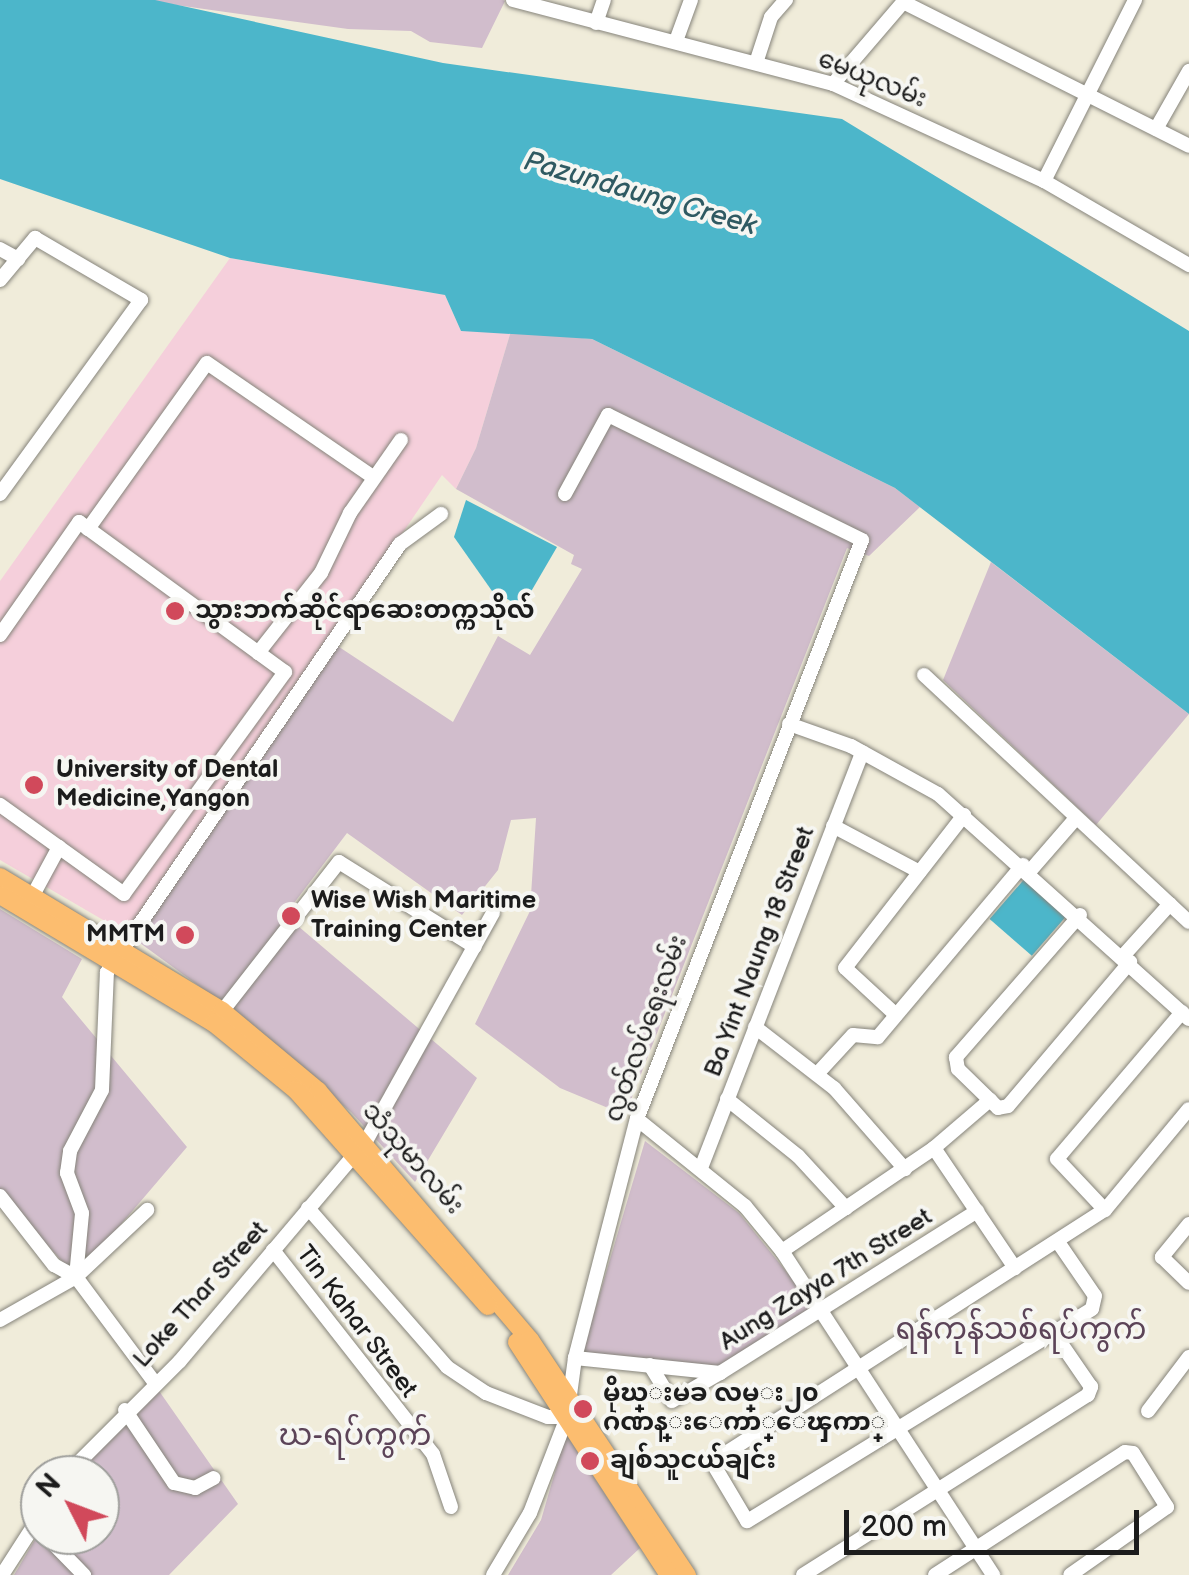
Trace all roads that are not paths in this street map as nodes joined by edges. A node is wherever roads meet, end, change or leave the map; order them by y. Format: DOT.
graph roads {
  1 [pos="513,0"];
  2 [pos="604,0"];
  3 [pos="691,0"];
  4 [pos="786,0"];
  5 [pos="1135,0"];
  6 [pos="904,1"];
  7 [pos="596,23"];
  8 [pos="676,41"];
  9 [pos="756,63"];
  10 [pos="1189,71"];
  11 [pos="833,84"];
  12 [pos="1087,94"];
  13 [pos="1156,130"];
  14 [pos="1189,146"];
  15 [pos="1044,181"];
  16 [pos="0,249"];
  17 [pos="18,259"];
  18 [pos="1189,265"];
  19 [pos="0,280"];
  20 [pos="401,440"];
  21 [pos="373,477"];
  22 [pos="1,491"];
  23 [pos="565,494"];
  24 [pos="441,514"];
  25 [pos="88,529"];
  26 [pos="0,635"];
  27 [pos="258,653"];
  28 [pos="924,675"];
  29 [pos="789,724"];
  30 [pos="862,752"];
  31 [pos="0,805"];
  32 [pos="964,816"];
  33 [pos="1076,818"];
  34 [pos="833,826"];
  35 [pos="59,847"];
  36 [pos="1027,868"];
  37 [pos="920,872"];
  38 [pos="0,877"];
  39 [pos="0,895"];
  40 [pos="32,897"];
  41 [pos="1170,904"];
  42 [pos="493,912"];
  43 [pos="1080,915"];
  44 [pos="1189,922"];
  45 [pos="475,948"];
  46 [pos="118,955"];
  47 [pos="1127,959"];
  48 [pos="896,1015"];
  49 [pos="1186,1015"];
  50 [pos="218,1017"];
  51 [pos="755,1027"];
  52 [pos="816,1074"];
  53 [pos="727,1099"];
  54 [pos="996,1104"];
  55 [pos="1189,1109"];
  56 [pos="637,1119"];
  57 [pos="361,1147"];
  58 [pos="934,1148"];
  59 [pos="700,1168"];
  60 [pos="905,1169"];
  61 [pos="0,1196"];
  62 [pos="308,1208"];
  63 [pos="846,1208"];
  64 [pos="147,1210"];
  65 [pos="1105,1210"];
  66 [pos="978,1211"];
  67 [pos="1189,1224"];
  68 [pos="1058,1242"];
  69 [pos="273,1250"];
  70 [pos="782,1251"];
  71 [pos="1015,1268"];
  72 [pos="76,1277"];
  73 [pos="1189,1283"];
  74 [pos="823,1309"];
  75 [pos="0,1320"];
  76 [pos="1053,1332"];
  77 [pos="1189,1357"];
  78 [pos="575,1358"];
  79 [pos="650,1365"];
  80 [pos="860,1368"];
  81 [pos="720,1373"];
  82 [pos="155,1383"];
  83 [pos="569,1393"];
  84 [pos="125,1410"];
  85 [pos="1148,1411"];
  86 [pos="567,1417"];
  87 [pos="900,1428"];
  88 [pos="84,1455"];
  89 [pos="214,1478"];
  90 [pos="938,1487"];
  91 [pos="451,1507"];
  92 [pos="977,1550"];
  93 [pos="20,1552"];
  94 [pos="66,1555"];
  95 [pos="2,1575"];
  96 [pos="84,1575"];
  97 [pos="494,1575"];
  98 [pos="669,1575"];
  99 [pos="687,1575"];
  100 [pos="803,1575"];
  101 [pos="935,1575"];
  102 [pos="993,1575"];
  103 [pos="1070,1575"];
  1 -- 7 [label="street, မေယုလမ်း"];
  2 -- 7 [label="street"];
  3 -- 8 [label="street"];
  4 -- 9 [label="street"];
  5 -- 12 [label="street"];
  6 -- 11 [label="street"];
  6 -- 12 [label="street"];
  7 -- 8 [label="street, မေယုလမ်း"];
  8 -- 9 [label="street, မေယုလမ်း"];
  9 -- 11 [label="street, မေယုလမ်း"];
  10 -- 13 [label="street"];
  11 -- 15 [label="street, မေယုလမ်း"];
  12 -- 13 [label="street"];
  12 -- 15 [label="street"];
  13 -- 14 [label="street"];
  15 -- 18 [label="street, မေယုလမ်း"];
  16 -- 17 [label="street"];
  17 -- 19 [label="street"];
  17 -- 22 [label="street"];
  20 -- 21 [label="street"];
  21 -- 25 [label="street"];
  21 -- 27 [label="street"];
  23 -- 29 [label="street, လွတ်လပ်ရေးလမ်း"];
  24 -- 46 [label="street"];
  25 -- 26 [label="street"];
  25 -- 27 [label="street"];
  27 -- 35 [label="street"];
  28 -- 33 [label="street"];
  29 -- 30 [label="street"];
  29 -- 56 [label="street, လွတ်လပ်ရေးလမ်း"];
  30 -- 32 [label="street"];
  30 -- 34 [label="street, Ba Yint Naung 18 Street"];
  31 -- 35 [label="street"];
  32 -- 36 [label="street"];
  32 -- 37 [label="street"];
  33 -- 36 [label="street"];
  33 -- 41 [label="street"];
  34 -- 37 [label="street"];
  34 -- 51 [label="street, Ba Yint Naung 18 Street"];
  35 -- 40 [label="street"];
  36 -- 43 [label="street"];
  36 -- 48 [label="street"];
  37 -- 48 [label="street"];
  38 -- 40 [label="main road, သံသုမာလမ်း"];
  39 -- 46 [label="main road, သံသုမာလမ်း"];
  40 -- 46 [label="main road, သံသုမာလမ်း"];
  41 -- 44 [label="street"];
  41 -- 47 [label="street"];
  42 -- 45 [label="street, Loke Thar Street"];
  43 -- 47 [label="street"];
  43 -- 54 [label="street"];
  45 -- 50 [label="street"];
  45 -- 57 [label="street, Loke Thar Street"];
  46 -- 50 [label="main road, သံသုမာလမ်း"];
  46 -- 72 [label="street"];
  47 -- 49 [label="street"];
  47 -- 54 [label="street"];
  48 -- 52 [label="street"];
  49 -- 65 [label="street"];
  50 -- 57 [label="main road, သံသုမာလမ်း"];
  51 -- 52 [label="street"];
  51 -- 53 [label="street, Ba Yint Naung 18 Street"];
  52 -- 60 [label="street"];
  53 -- 59 [label="street, Ba Yint Naung 18 Street"];
  53 -- 63 [label="street"];
  54 -- 58 [label="street"];
  55 -- 65 [label="street"];
  56 -- 59 [label="street"];
  56 -- 78 [label="street, လွတ်လပ်ရေးလမ်း"];
  57 -- 62 [label="street, Loke Thar Street"];
  57 -- 83 [label="main road, သံသုမာလမ်း"];
  57 -- 86 [label="main road, သံသုမာလမ်း"];
  58 -- 60 [label="street"];
  58 -- 66 [label="street"];
  59 -- 70 [label="street"];
  60 -- 63 [label="street"];
  61 -- 72 [label="street"];
  62 -- 69 [label="street, Loke Thar Street"];
  62 -- 86 [label="street"];
  63 -- 70 [label="street"];
  64 -- 72 [label="street"];
  65 -- 68 [label="street"];
  66 -- 71 [label="street"];
  66 -- 74 [label="street, Aung Zayya 7th Street"];
  67 -- 73 [label="street"];
  68 -- 71 [label="street"];
  68 -- 76 [label="street"];
  69 -- 82 [label="street, Loke Thar Street"];
  69 -- 91 [label="street, Tin Kahar Street"];
  70 -- 74 [label="street"];
  71 -- 80 [label="street"];
  72 -- 75 [label="street"];
  72 -- 82 [label="street"];
  74 -- 80 [label="street"];
  74 -- 81 [label="street, Aung Zayya 7th Street"];
  76 -- 87 [label="street"];
  76 -- 90 [label="street"];
  77 -- 85 [label="street"];
  78 -- 79 [label="street, Aung Zayya 7th Street"];
  78 -- 83 [label="street, လွတ်လပ်ရေးလမ်း"];
  79 -- 81 [label="street, Aung Zayya 7th Street"];
  79 -- 81 [label="street"];
  80 -- 87 [label="street"];
  80 -- 87 [label="street"];
  82 -- 84 [label="street, Loke Thar Street"];
  83 -- 86 [label="street, လွတ်လပ်ရေးလမ်း"];
  83 -- 99 [label="main road, သံသုမာလမ်း"];
  84 -- 88 [label="street, Loke Thar Street"];
  84 -- 89 [label="street"];
  86 -- 97 [label="street, လွတ်လပ်ရေးလမ်း"];
  86 -- 98 [label="main road, သံသုမာလမ်း"];
  87 -- 90 [label="street"];
  90 -- 92 [label="street"];
  90 -- 100 [label="street"];
  92 -- 101 [label="street"];
  92 -- 102 [label="street"];
  92 -- 103 [label="street"];
  93 -- 95 [label="street"];
  94 -- 96 [label="street"];
}
